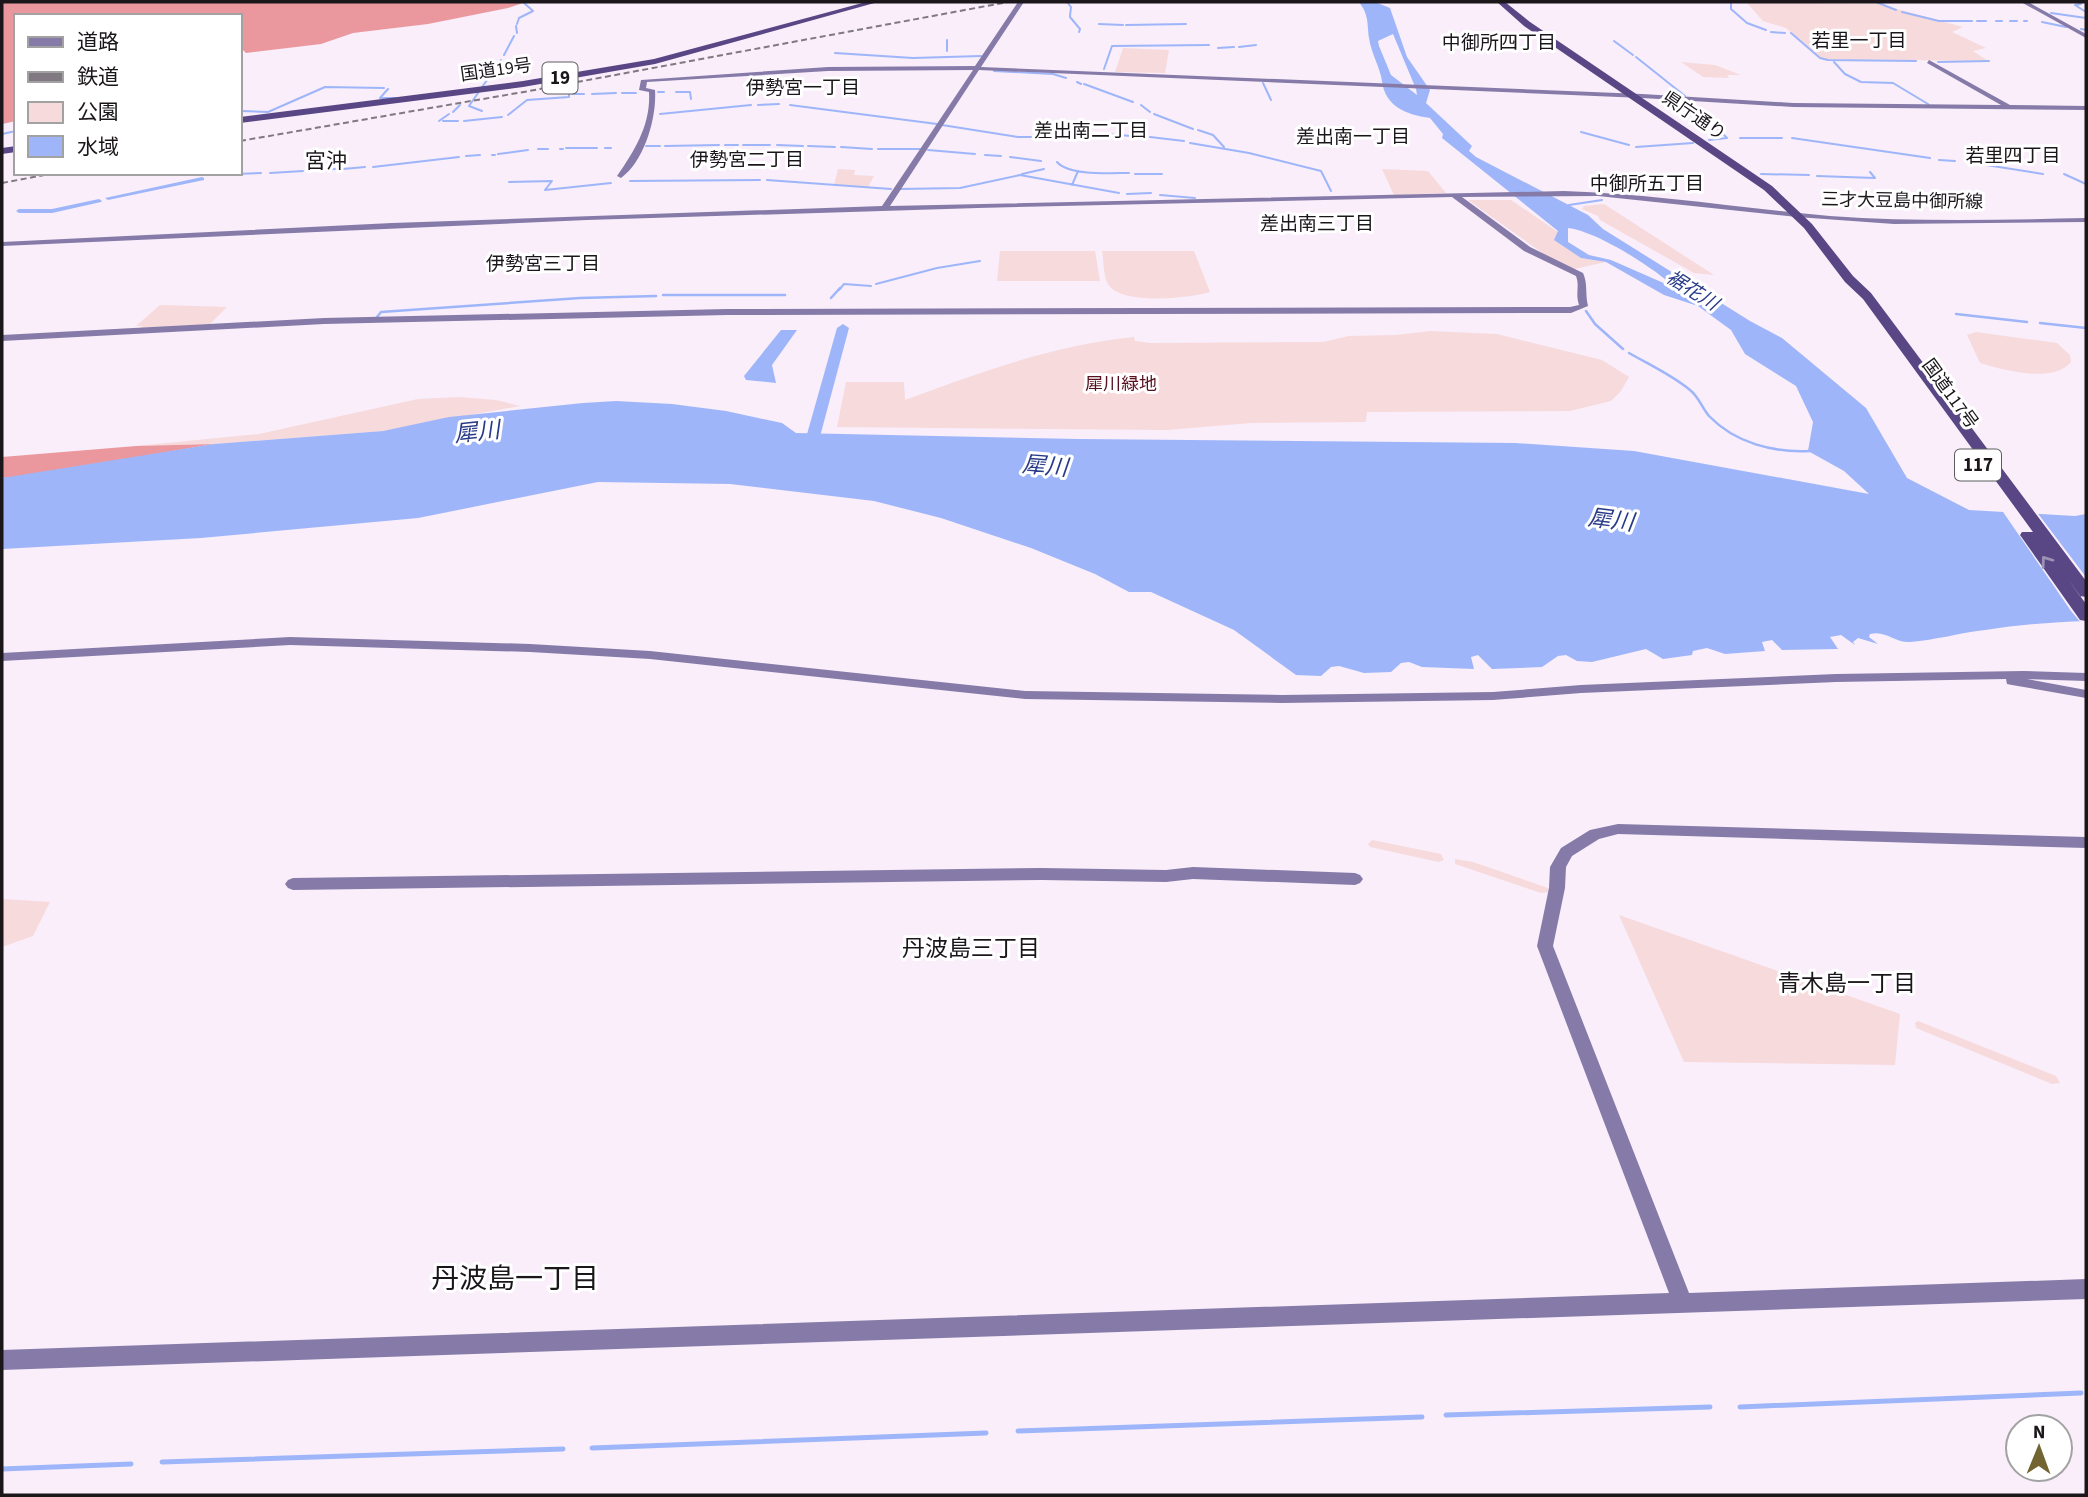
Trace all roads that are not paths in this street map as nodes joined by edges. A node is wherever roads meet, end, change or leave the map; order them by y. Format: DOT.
graph roads {
  1 [pos="874,2"];
  2 [pos="1021,2"];
  3 [pos="1501,2"];
  4 [pos="2024,2"];
  5 [pos="2086,36"];
  6 [pos="1929,62"];
  7 [pos="976,68"];
  8 [pos="1633,96"];
  9 [pos="2009,107"];
  10 [pos="2086,108"];
  11 [pos="242,120"];
  12 [pos="621,176"];
  13 [pos="1458,196"];
  14 [pos="885,207"];
  15 [pos="1797,214"];
  16 [pos="2086,219"];
  17 [pos="2,244"];
  18 [pos="1862,296"];
  19 [pos="1875,315"];
  20 [pos="2,338"];
  21 [pos="2086,592"];
  22 [pos="2086,617"];
  23 [pos="2,657"];
  24 [pos="1989,676"];
  25 [pos="2086,677"];
  26 [pos="2086,694"];
  27 [pos="2086,842"];
  28 [pos="1355,879"];
  29 [pos="293,884"];
  30 [pos="2086,1289"];
  31 [pos="1683,1304"];
  32 [pos="2,1360"];
  1 -- 11 [label="highway, 国道19号 / 19"];
  2 -- 7 [label="street"];
  3 -- 8 [label="highway, 県庁通り / 117"];
  4 -- 5 [label="street"];
  6 -- 9 [label="street"];
  7 -- 8 [label="street"];
  7 -- 12 [label="street"];
  7 -- 14 [label="street"];
  8 -- 9 [label="street"];
  8 -- 15 [label="highway, 県庁通り / 117"];
  9 -- 10 [label="street"];
  13 -- 14 [label="street, 三才大豆島中御所線"];
  13 -- 15 [label="street, 三才大豆島中御所線"];
  13 -- 20 [label="street"];
  14 -- 17 [label="street, 三才大豆島中御所線"];
  15 -- 16 [label="street, 三才大豆島中御所線"];
  15 -- 18 [label="highway, 県庁通り / 117"];
  18 -- 19 [label="highway, 国道117号 / 117"];
  19 -- 21 [label="highway, 国道117号 / 117"];
  22 -- 19 [label="highway, 国道117号 / 117, one-way"];
  23 -- 24 [label="street"];
  24 -- 25 [label="street"];
  24 -- 26 [label="street"];
  27 -- 31 [label="street"];
  28 -- 29 [label="street"];
  30 -- 31 [label="street"];
  31 -- 32 [label="street"];
}
